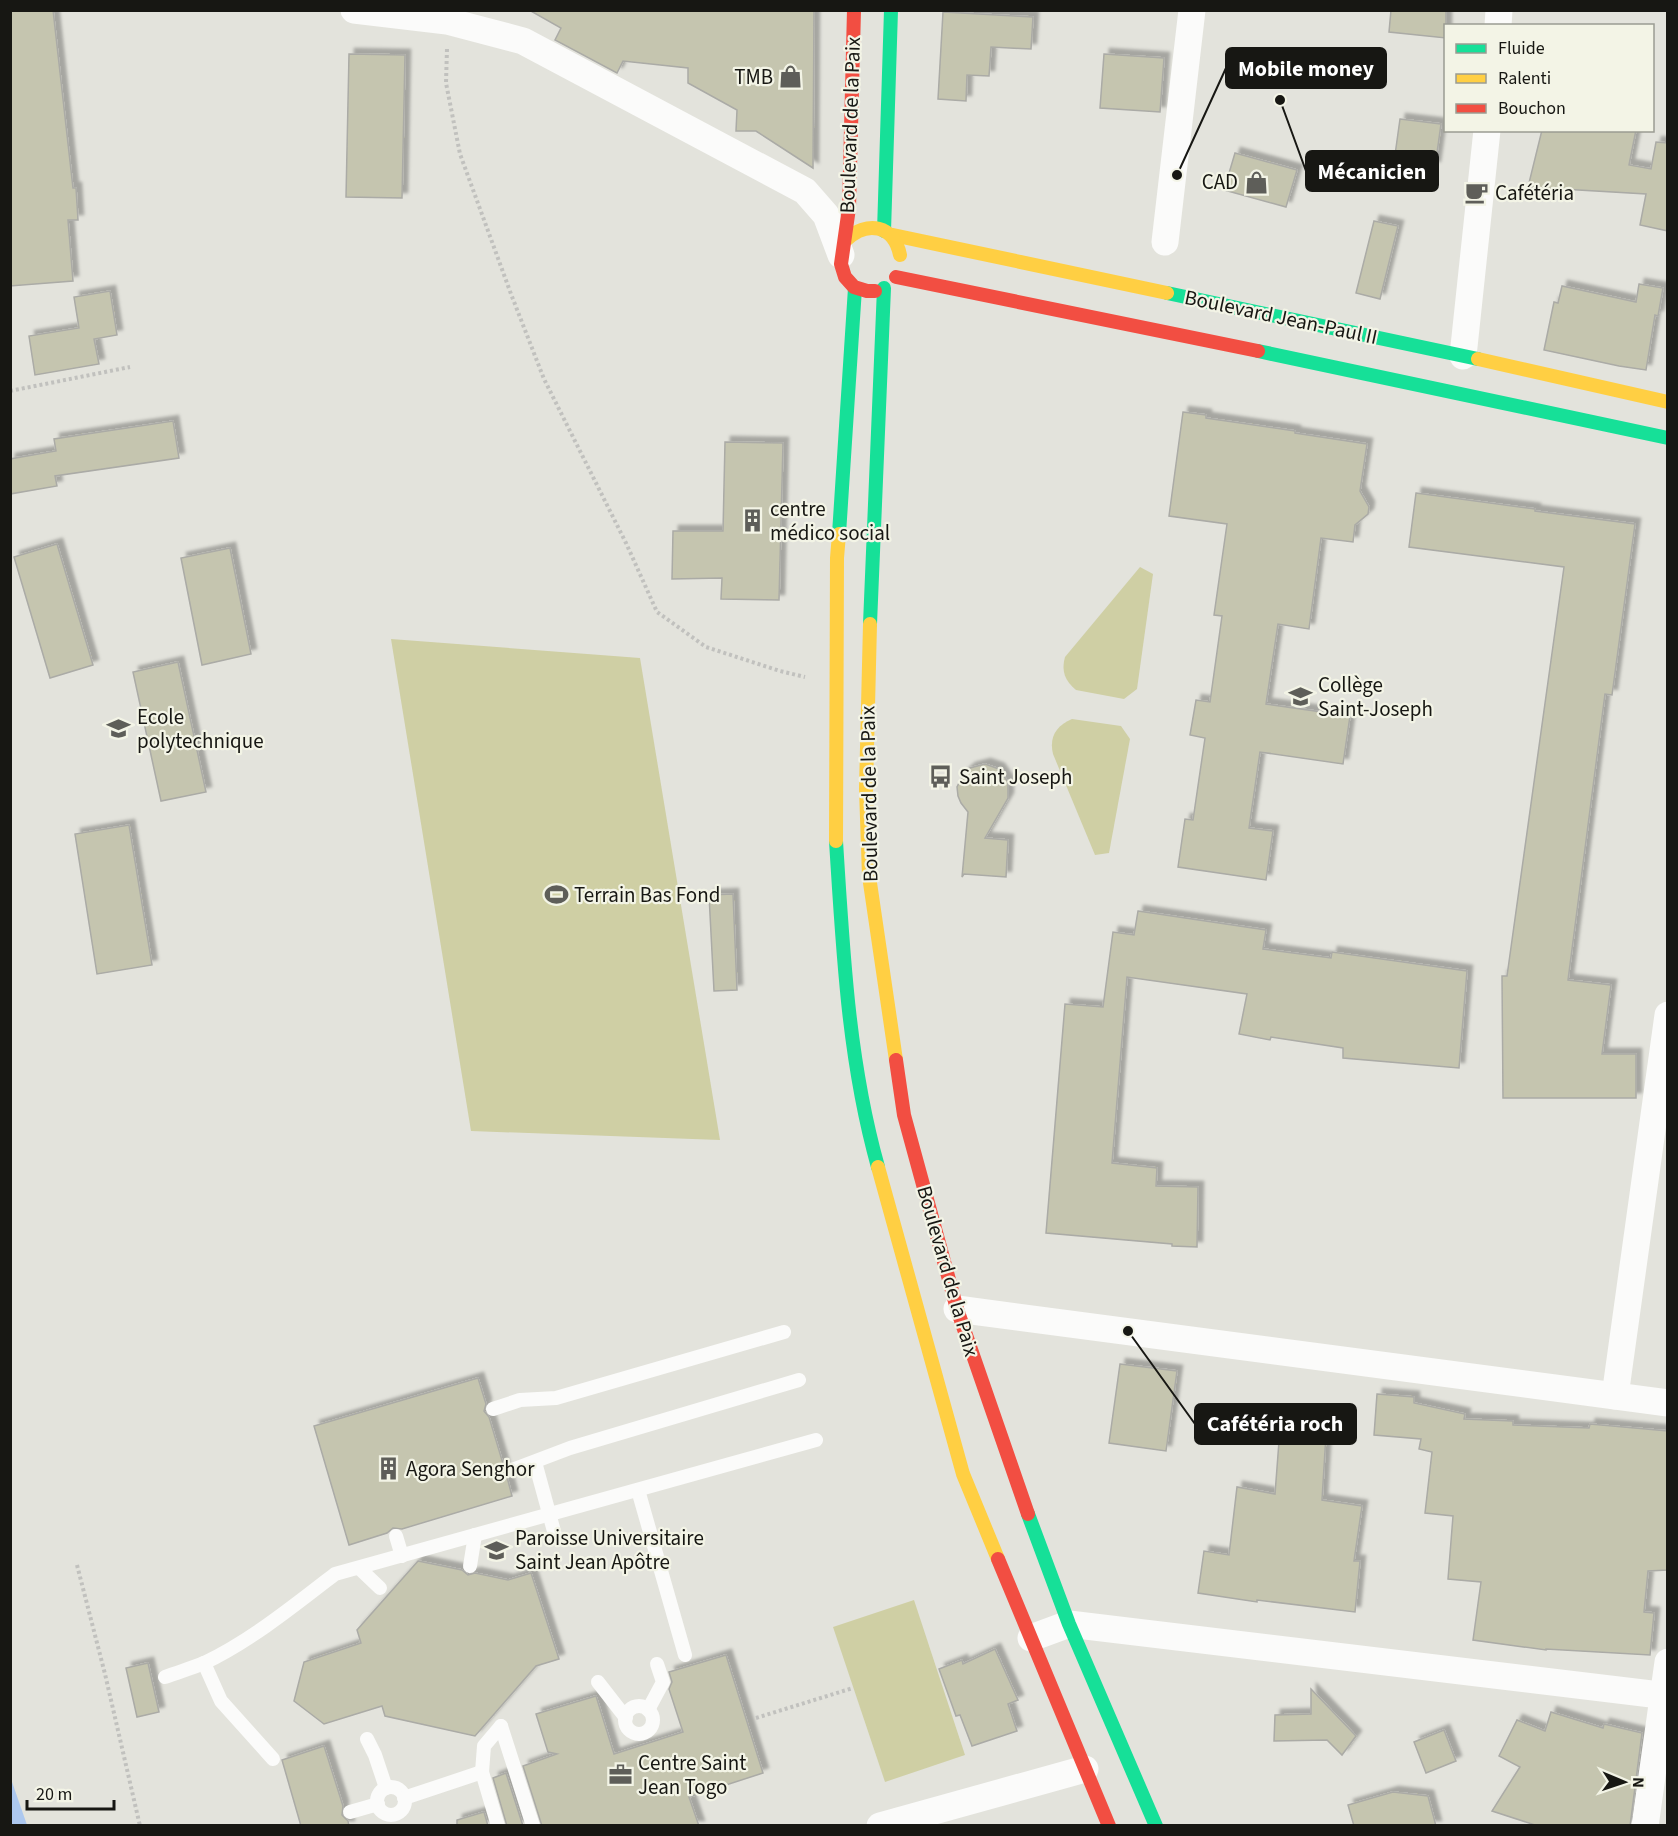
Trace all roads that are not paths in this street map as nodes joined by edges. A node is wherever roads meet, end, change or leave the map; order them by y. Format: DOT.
graph roads {
  1 [pos="354,10"];
  2 [pos="854,10"];
  3 [pos="891,10"];
  4 [pos="1192,10"];
  5 [pos="448,16"];
  6 [pos="1486,132"];
  7 [pos="889,233"];
  8 [pos="1165,242"];
  9 [pos="843,248"];
  10 [pos="896,277"];
  11 [pos="855,288"];
  12 [pos="884,288"];
  13 [pos="1463,356"];
  14 [pos="1668,402"];
  15 [pos="1668,438"];
  16 [pos="851,685"];
  17 [pos="1668,1015"];
  18 [pos="957,1309"];
  19 [pos="784,1332"];
  20 [pos="799,1380"];
  21 [pos="1615,1396"];
  22 [pos="1668,1403"];
  23 [pos="493,1409"];
  24 [pos="816,1440"];
  25 [pos="535,1462"];
  26 [pos="512,1470"];
  27 [pos="638,1490"];
  28 [pos="549,1515"];
  29 [pos="475,1535"];
  30 [pos="555,1535"];
  31 [pos="396,1536"];
  32 [pos="402,1556"];
  33 [pos="470,1566"];
  34 [pos="359,1568"];
  35 [pos="380,1588"];
  36 [pos="1069,1624"];
  37 [pos="1032,1638"];
  38 [pos="685,1655"];
  39 [pos="1668,1662"];
  40 [pos="204,1663"];
  41 [pos="657,1664"];
  42 [pos="165,1677"];
  43 [pos="598,1682"];
  44 [pos="1665,1695"];
  45 [pos="648,1710"];
  46 [pos="626,1718"];
  47 [pos="367,1739"];
  48 [pos="273,1759"];
  49 [pos="1085,1768"];
  50 [pos="482,1772"];
  51 [pos="386,1788"];
  52 [pos="404,1798"];
  53 [pos="378,1804"];
  54 [pos="350,1812"];
  55 [pos="396,1820"];
  56 [pos="498,1826"];
  57 [pos="533,1826"];
  58 [pos="880,1826"];
  59 [pos="1109,1826"];
  60 [pos="1156,1826"];
  61 [pos="1645,1826"];
  1 -- 5 [label="street"];
  2 -- 9 [label="main road, Boulevard de la Paix"];
  3 -- 7 [label="main road, Boulevard de la Paix"];
  4 -- 8 [label="street"];
  5 -- 9 [label="street"];
  6 -- 13 [label="street"];
  7 -- 9 [label="main road"];
  7 -- 10 [label="main road"];
  7 -- 13 [label="main road, Boulevard Jean-Paul II"];
  9 -- 11 [label="main road"];
  10 -- 12 [label="main road"];
  10 -- 15 [label="main road, Boulevard Jean-Paul II"];
  11 -- 12 [label="main road"];
  11 -- 16 [label="main road, Boulevard de la Paix"];
  12 -- 16 [label="main road, Boulevard de la Paix"];
  13 -- 14 [label="main road, Boulevard Jean-Paul II"];
  16 -- 18 [label="main road, Boulevard de la Paix"];
  16 -- 37 [label="main road, Boulevard de la Paix"];
  17 -- 21 [label="street"];
  18 -- 21 [label="street"];
  18 -- 36 [label="main road, Boulevard de la Paix"];
  19 -- 23 [label="lane"];
  20 -- 25 [label="lane"];
  21 -- 22 [label="street"];
  24 -- 27 [label="lane"];
  25 -- 26 [label="lane"];
  25 -- 28 [label="lane"];
  27 -- 28 [label="lane"];
  27 -- 38 [label="lane"];
  28 -- 29 [label="lane"];
  28 -- 30 [label="lane"];
  29 -- 32 [label="lane"];
  29 -- 33 [label="lane"];
  31 -- 32 [label="lane"];
  32 -- 34 [label="lane"];
  34 -- 35 [label="lane"];
  34 -- 40 [label="lane"];
  36 -- 37 [label="street"];
  36 -- 44 [label="street"];
  36 -- 60 [label="main road, Boulevard de la Paix"];
  37 -- 49 [label="main road, Boulevard de la Paix"];
  39 -- 44 [label="street"];
  40 -- 42 [label="lane"];
  40 -- 48 [label="lane"];
  41 -- 45 [label="lane"];
  43 -- 46 [label="lane"];
  44 -- 61 [label="street"];
  45 -- 46 [label="lane"];
  45 -- 46 [label="lane"];
  47 -- 51 [label="lane"];
  49 -- 58 [label="street"];
  49 -- 59 [label="main road, Boulevard de la Paix"];
  50 -- 52 [label="lane"];
  50 -- 56 [label="lane"];
  50 -- 57 [label="lane"];
  51 -- 52 [label="lane"];
  51 -- 53 [label="lane"];
  52 -- 55 [label="lane"];
  53 -- 54 [label="lane"];
  53 -- 55 [label="lane"];
}
